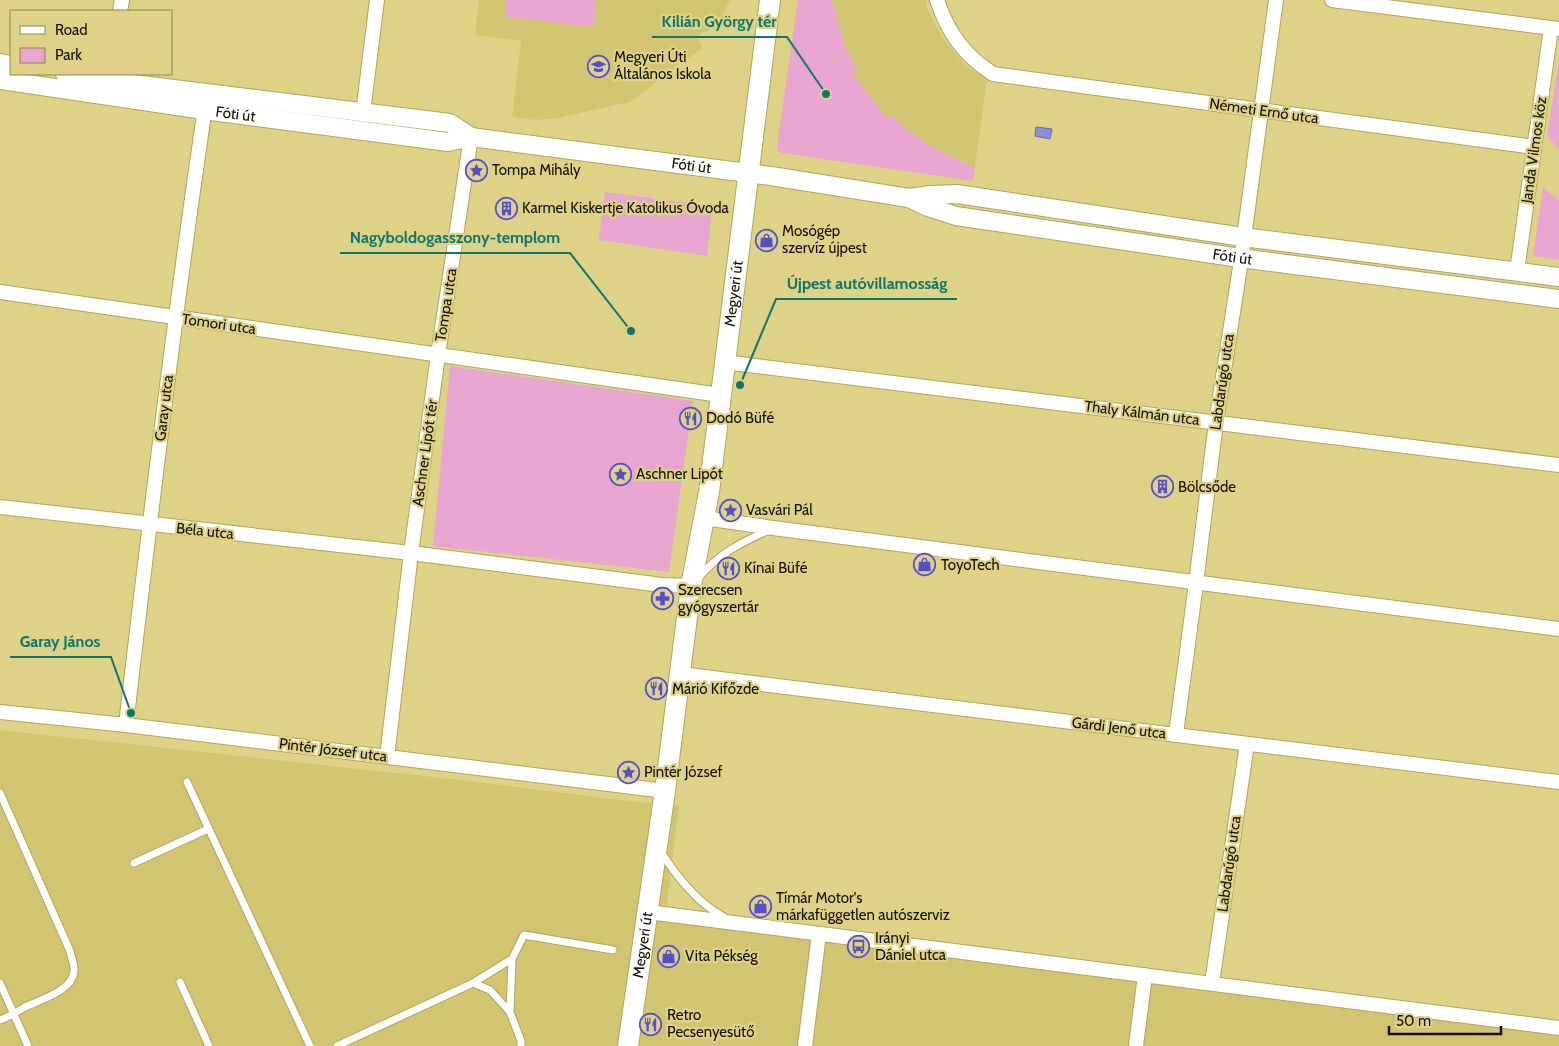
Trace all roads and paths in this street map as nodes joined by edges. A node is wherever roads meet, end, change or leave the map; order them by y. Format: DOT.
graph roads {
  1 [pos="377,0"];
  2 [pos="770,0"];
  3 [pos="937,0"];
  4 [pos="1276,0"];
  5 [pos="1332,0"];
  6 [pos="1555,29"];
  7 [pos="80,75"];
  8 [pos="109,77"];
  9 [pos="0,80"];
  10 [pos="207,92"];
  11 [pos="204,110"];
  12 [pos="1260,110"];
  13 [pos="363,113"];
  14 [pos="472,137"];
  15 [pos="1534,147"];
  16 [pos="748,173"];
  17 [pos="909,198"];
  18 [pos="1243,237"];
  19 [pos="1240,258"];
  20 [pos="1517,271"];
  21 [pos="1559,277"];
  22 [pos="0,292"];
  23 [pos="1559,300"];
  24 [pos="175,318"];
  25 [pos="438,355"];
  26 [pos="724,362"];
  27 [pos="720,395"];
  28 [pos="1216,422"];
  29 [pos="1559,465"];
  30 [pos="0,507"];
  31 [pos="704,518"];
  32 [pos="149,525"];
  33 [pos="773,528"];
  34 [pos="411,553"];
  35 [pos="1196,583"];
  36 [pos="691,586"];
  37 [pos="1559,629"];
  38 [pos="680,674"];
  39 [pos="0,712"];
  40 [pos="126,725"];
  41 [pos="1176,734"];
  42 [pos="1247,744"];
  43 [pos="387,756"];
  44 [pos="187,782"];
  45 [pos="1559,782"];
  46 [pos="665,791"];
  47 [pos="0,793"];
  48 [pos="208,829"];
  49 [pos="657,844"];
  50 [pos="134,864"];
  51 [pos="648,912"];
  52 [pos="735,924"];
  53 [pos="819,934"];
  54 [pos="613,950"];
  55 [pos="512,959"];
  56 [pos="1146,975"];
  57 [pos="180,982"];
  58 [pos="0,983"];
  59 [pos="473,983"];
  60 [pos="1212,983"];
  61 [pos="510,1012"];
  62 [pos="14,1014"];
  63 [pos="0,1020"];
  64 [pos="1559,1028"];
  65 [pos="28,1046"];
  66 [pos="209,1046"];
  67 [pos="310,1046"];
  68 [pos="337,1046"];
  69 [pos="521,1046"];
  70 [pos="628,1046"];
  71 [pos="805,1046"];
  72 [pos="1136,1046"];
  1 -- 13 [label="street"];
  2 -- 16 [label="main road, Megyeri út"];
  3 -- 12 [label="street, Németi Ernő utca"];
  4 -- 12 [label="street, Labdarúgó utca"];
  5 -- 6 [label="street"];
  6 -- 15 [label="street, Janda Vilmos köz"];
  7 -- 8 [label="street, Fóti út"];
  8 -- 10 [label="street, Fóti út"];
  9 -- 11 [label="street, Fóti út"];
  10 -- 11 [label="street, Garay utca"];
  10 -- 13 [label="street, Fóti út"];
  11 -- 14 [label="street, Fóti út"];
  11 -- 24 [label="street, Garay utca"];
  12 -- 15 [label="street, Németi Ernő utca"];
  12 -- 18 [label="street, Labdarúgó utca"];
  13 -- 14 [label="street, Fóti út"];
  14 -- 16 [label="street, Fóti út"];
  14 -- 25 [label="street, Tompa utca"];
  15 -- 20 [label="street, Janda Vilmos köz"];
  16 -- 17 [label="street, Fóti út"];
  16 -- 26 [label="main road, Megyeri út"];
  17 -- 18 [label="street, Fóti út"];
  17 -- 19 [label="street, Fóti út"];
  18 -- 19 [label="street, Labdarúgó utca"];
  18 -- 20 [label="street, Fóti út"];
  19 -- 23 [label="street, Fóti út"];
  19 -- 28 [label="street, Labdarúgó utca"];
  20 -- 21 [label="street, Fóti út"];
  22 -- 24 [label="street, Tomori utca"];
  24 -- 25 [label="street, Tomori utca"];
  24 -- 32 [label="street, Garay utca"];
  25 -- 27 [label="street"];
  25 -- 34 [label="street, Aschner Lipót tér"];
  26 -- 27 [label="main road, Megyeri út"];
  26 -- 28 [label="street, Thaly Kálmán utca"];
  27 -- 31 [label="main road, Megyeri út"];
  28 -- 29 [label="street, Thaly Kálmán utca"];
  28 -- 35 [label="street, Labdarúgó utca"];
  30 -- 32 [label="street, Béla utca"];
  31 -- 33 [label="street"];
  31 -- 36 [label="main road, Megyeri út"];
  32 -- 34 [label="street, Béla utca"];
  32 -- 40 [label="street, Garay utca"];
  33 -- 35 [label="street"];
  33 -- 36 [label="lane"];
  34 -- 36 [label="street"];
  34 -- 43 [label="street"];
  35 -- 37 [label="street"];
  35 -- 41 [label="street, Labdarúgó utca"];
  36 -- 38 [label="main road, Megyeri út"];
  38 -- 41 [label="street, Gárdi Jenő utca"];
  38 -- 46 [label="main road, Megyeri út"];
  39 -- 40 [label="street, Pintér József utca"];
  40 -- 43 [label="street, Pintér József utca"];
  41 -- 42 [label="street, Gárdi Jenő utca"];
  42 -- 45 [label="street, Gárdi Jenő utca"];
  42 -- 60 [label="street, Labdarúgó utca"];
  43 -- 46 [label="street, Pintér József utca"];
  44 -- 48 [label="lane"];
  46 -- 49 [label="main road, Megyeri út"];
  47 -- 62 [label="lane"];
  48 -- 50 [label="lane"];
  48 -- 67 [label="lane"];
  49 -- 51 [label="main road, Megyeri út"];
  49 -- 52 [label="lane"];
  51 -- 52 [label="street"];
  51 -- 70 [label="main road, Megyeri út"];
  52 -- 53 [label="street"];
  53 -- 56 [label="street"];
  53 -- 71 [label="street"];
  54 -- 55 [label="lane"];
  55 -- 59 [label="lane"];
  55 -- 61 [label="lane"];
  56 -- 60 [label="street"];
  56 -- 72 [label="street"];
  57 -- 66 [label="lane"];
  58 -- 62 [label="lane"];
  59 -- 61 [label="lane"];
  59 -- 68 [label="lane"];
  60 -- 64 [label="street"];
  61 -- 69 [label="lane"];
  62 -- 63 [label="lane"];
  62 -- 65 [label="lane"];
}
